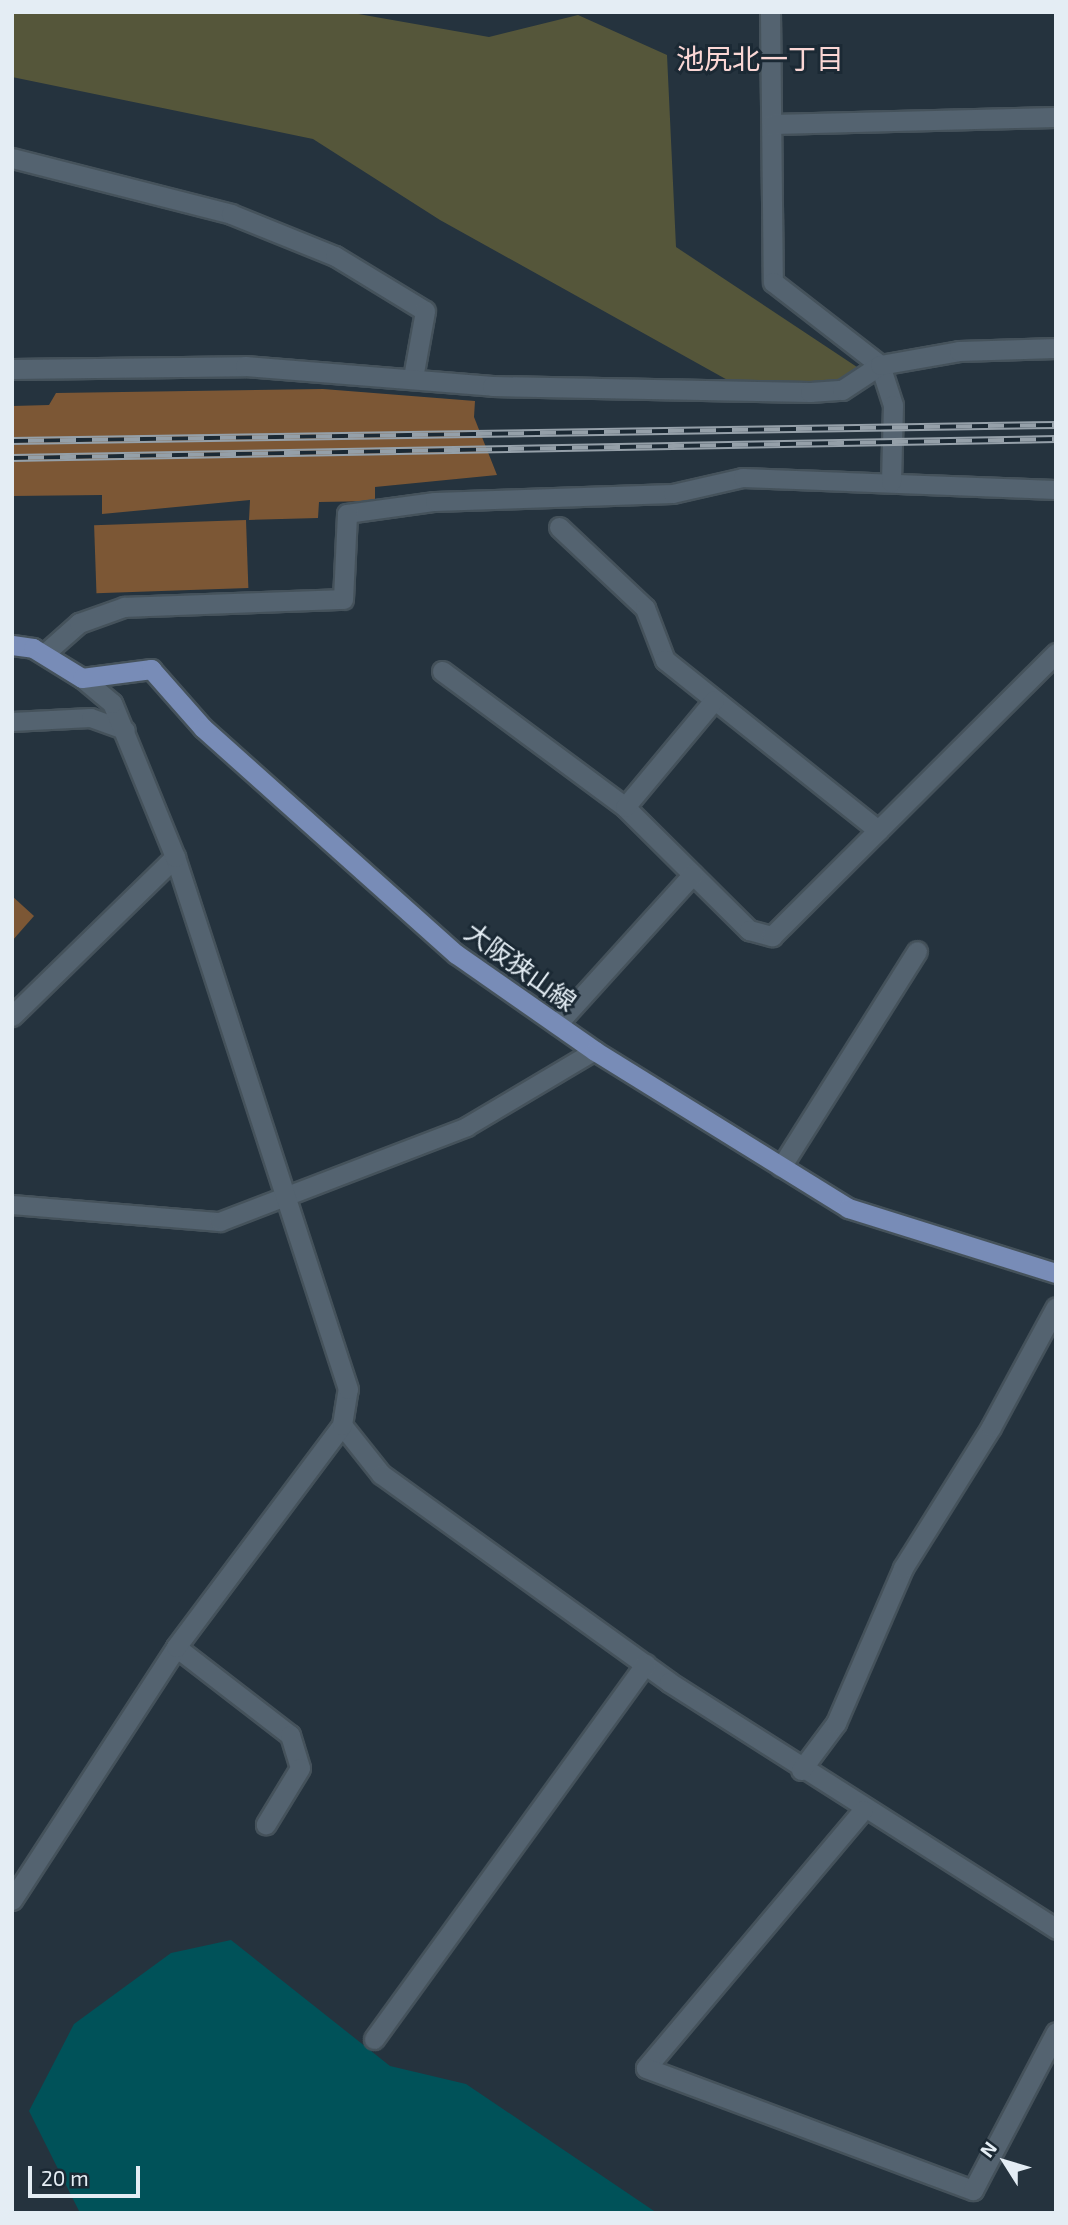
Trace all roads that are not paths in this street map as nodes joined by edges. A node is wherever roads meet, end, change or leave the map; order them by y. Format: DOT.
graph roads {
  1 [pos="770,12"];
  2 [pos="1056,117"];
  3 [pos="772,124"];
  4 [pos="12,158"];
  5 [pos="1056,348"];
  6 [pos="880,365"];
  7 [pos="12,369"];
  8 [pos="413,378"];
  9 [pos="891,482"];
  10 [pos="1056,490"];
  11 [pos="347,514"];
  12 [pos="559,527"];
  13 [pos="12,645"];
  14 [pos="1056,653"];
  15 [pos="44,654"];
  16 [pos="442,671"];
  17 [pos="82,678"];
  18 [pos="714,700"];
  19 [pos="12,722"];
  20 [pos="126,731"];
  21 [pos="625,807"];
  22 [pos="878,830"];
  23 [pos="175,858"];
  24 [pos="693,874"];
  25 [pos="917,951"];
  26 [pos="12,1016"];
  27 [pos="557,1024"];
  28 [pos="595,1051"];
  29 [pos="781,1167"];
  30 [pos="290,1197"];
  31 [pos="12,1205"];
  32 [pos="1056,1273"];
  33 [pos="1056,1307"];
  34 [pos="342,1424"];
  35 [pos="176,1647"];
  36 [pos="645,1664"];
  37 [pos="801,1770"];
  38 [pos="863,1810"];
  39 [pos="266,1824"];
  40 [pos="12,1900"];
  41 [pos="1056,1929"];
  42 [pos="1056,2032"];
  43 [pos="374,2039"];
  1 -- 3 [label="street"];
  2 -- 3 [label="street"];
  3 -- 6 [label="street"];
  4 -- 8 [label="street"];
  5 -- 6 [label="street"];
  6 -- 8 [label="street"];
  6 -- 9 [label="street"];
  7 -- 8 [label="street"];
  9 -- 10 [label="lane"];
  9 -- 11 [label="lane"];
  11 -- 15 [label="street"];
  12 -- 18 [label="street"];
  13 -- 15 [label="main road"];
  14 -- 22 [label="street"];
  15 -- 17 [label="main road"];
  16 -- 21 [label="street"];
  17 -- 20 [label="street"];
  17 -- 27 [label="main road, 大阪狭山線"];
  18 -- 21 [label="street"];
  18 -- 22 [label="street"];
  19 -- 20 [label="lane"];
  20 -- 23 [label="street"];
  21 -- 24 [label="street"];
  22 -- 24 [label="street"];
  23 -- 26 [label="street"];
  23 -- 30 [label="street"];
  24 -- 27 [label="street"];
  25 -- 29 [label="street"];
  27 -- 28 [label="main road, 大阪狭山線"];
  28 -- 29 [label="main road, 大阪狭山線"];
  28 -- 30 [label="lane"];
  29 -- 32 [label="main road, 大阪狭山線"];
  30 -- 31 [label="lane"];
  30 -- 34 [label="street"];
  33 -- 37 [label="street"];
  34 -- 35 [label="street"];
  34 -- 36 [label="street"];
  35 -- 39 [label="street"];
  35 -- 40 [label="street"];
  36 -- 37 [label="street"];
  36 -- 43 [label="street"];
  37 -- 38 [label="street"];
  38 -- 41 [label="street"];
  38 -- 42 [label="street"];
}
